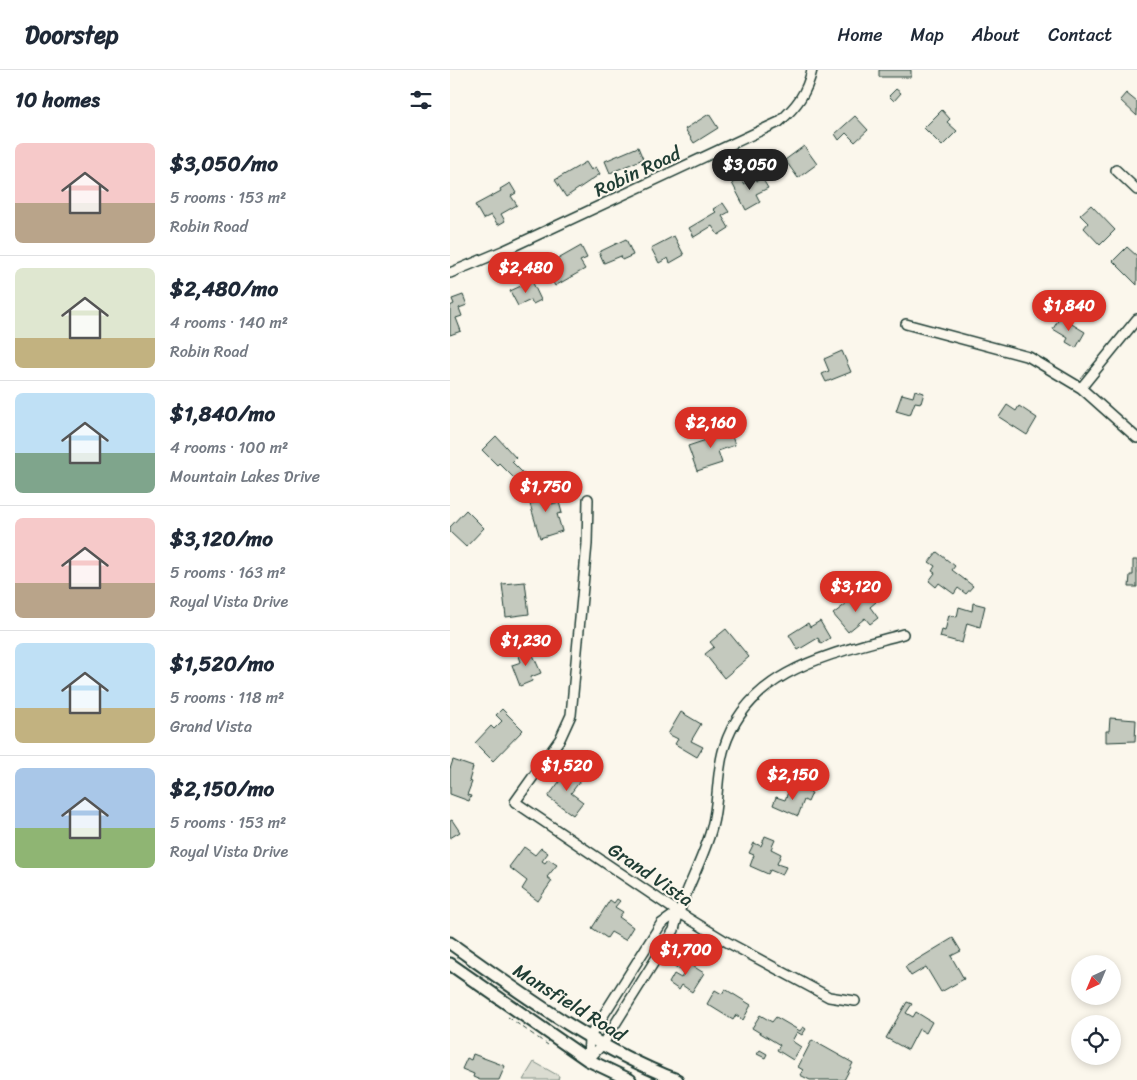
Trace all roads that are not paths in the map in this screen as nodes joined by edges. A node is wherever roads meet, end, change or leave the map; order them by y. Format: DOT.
graph roads {
  1 [pos="812,70"];
  2 [pos="1116,170"];
  3 [pos="1137,190"];
  4 [pos="450,273"];
  5 [pos="1137,319"];
  6 [pos="906,324"];
  7 [pos="1081,388"];
  8 [pos="1137,438"];
  9 [pos="588,499"];
  10 [pos="903,634"];
  11 [pos="678,912"];
  12 [pos="450,943"];
  13 [pos="636,963"];
  14 [pos="450,964"];
  15 [pos="648,970"];
  16 [pos="855,1001"];
  17 [pos="589,1038"];
  18 [pos="602,1045"];
  19 [pos="588,1060"];
  20 [pos="630,1080"];
  21 [pos="677,1080"];
  1 -- 4 [label="street, Robin Road"];
  2 -- 3 [label="street"];
  5 -- 7 [label="street"];
  6 -- 7 [label="street"];
  7 -- 8 [label="street"];
  9 -- 11 [label="street, Grand Vista"];
  10 -- 11 [label="street"];
  11 -- 13 [label="street"];
  11 -- 15 [label="street"];
  11 -- 16 [label="street, Grand Vista"];
  12 -- 17 [label="main road, Mansfield Road"];
  13 -- 15 [label="street"];
  13 -- 17 [label="street"];
  14 -- 19 [label="main road, Mansfield Road"];
  15 -- 18 [label="street"];
  17 -- 18 [label="main road, Mansfield Road"];
  17 -- 19 [label="street"];
  18 -- 19 [label="street"];
  18 -- 21 [label="main road, Mansfield Road"];
  19 -- 20 [label="main road, Mansfield Road"];
}
